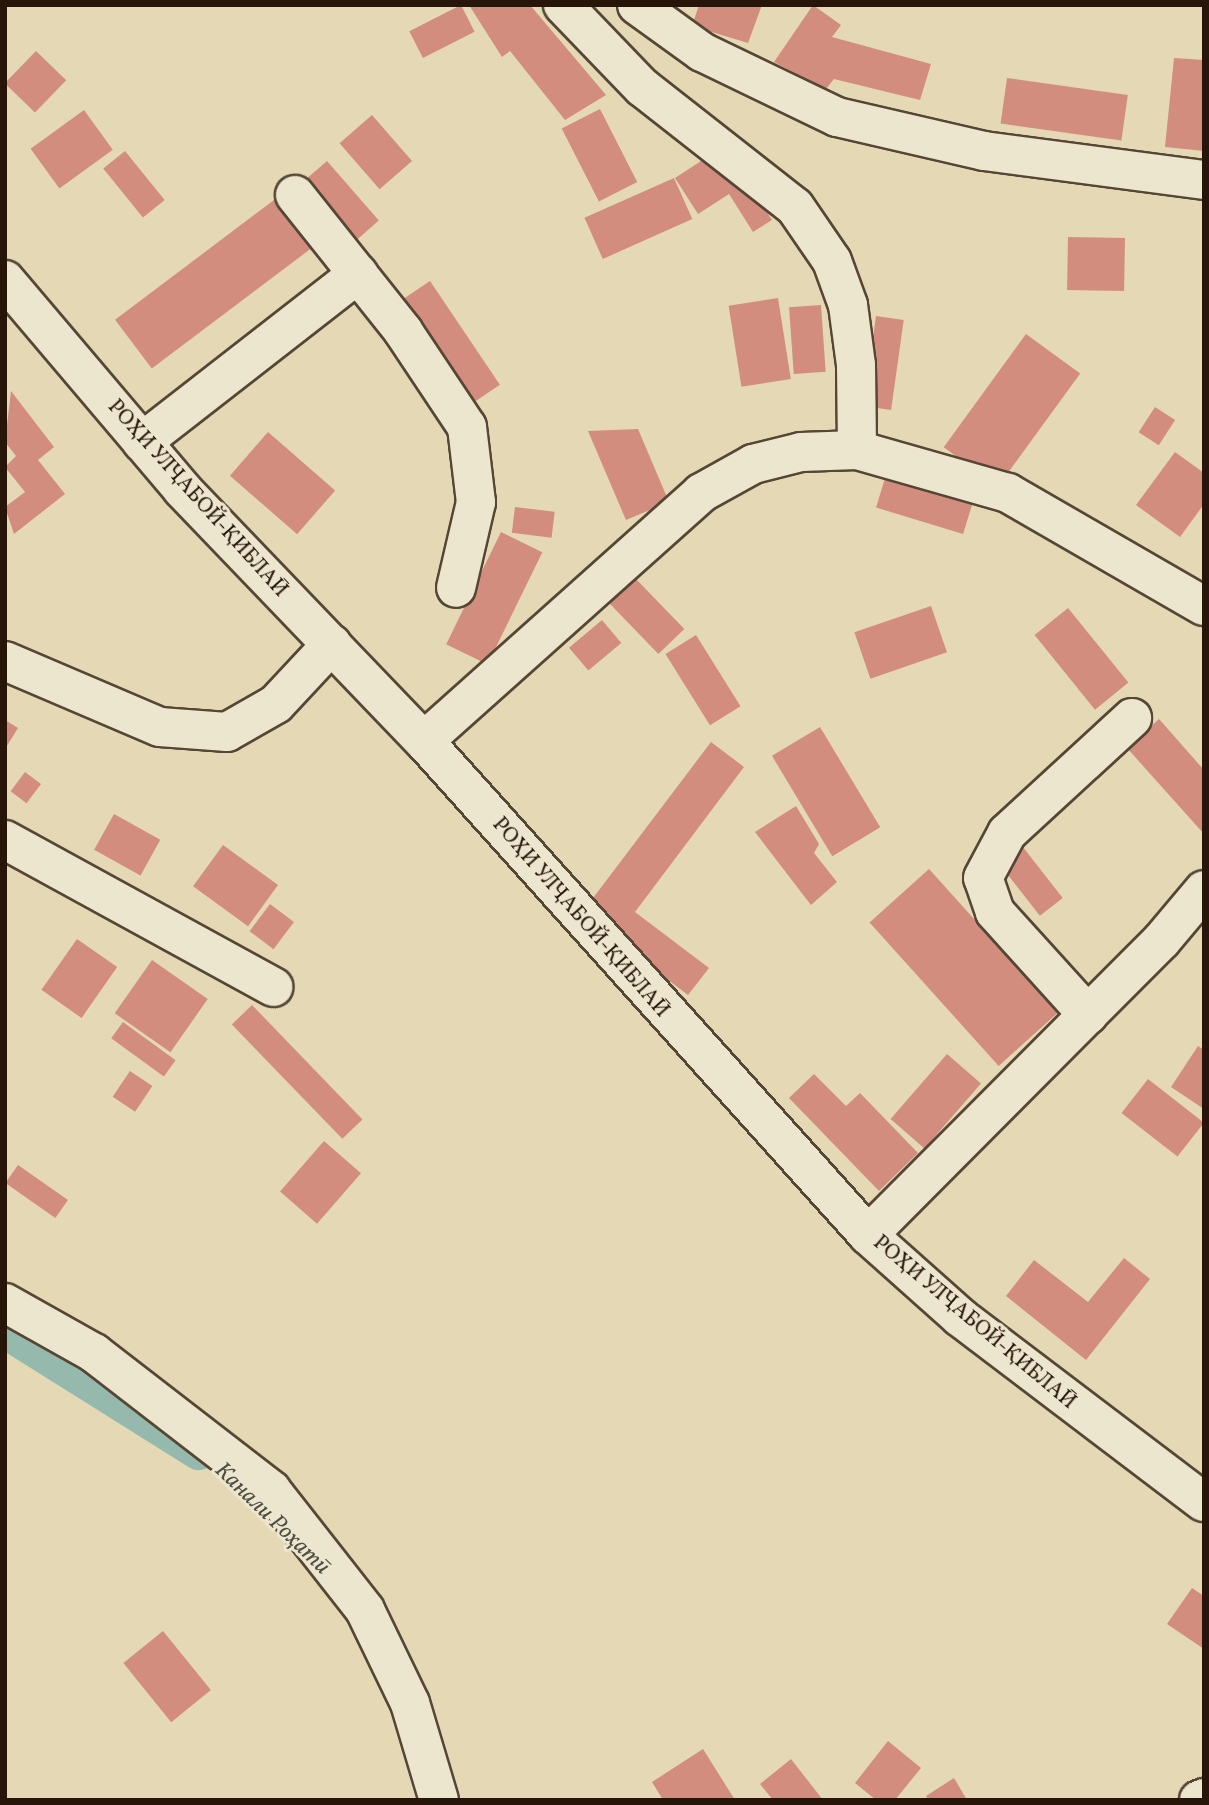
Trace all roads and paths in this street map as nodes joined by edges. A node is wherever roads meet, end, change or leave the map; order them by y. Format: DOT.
graph roads {
  1 [pos="563,5"];
  2 [pos="637,5"];
  3 [pos="1204,180"];
  4 [pos="295,195"];
  5 [pos="358,274"];
  6 [pos="5,280"];
  7 [pos="142,442"];
  8 [pos="857,450"];
  9 [pos="456,588"];
  10 [pos="1204,606"];
  11 [pos="332,645"];
  12 [pos="5,661"];
  13 [pos="1132,718"];
  14 [pos="424,741"];
  15 [pos="5,840"];
  16 [pos="1204,890"];
  17 [pos="272,987"];
  18 [pos="1088,1015"];
  19 [pos="868,1236"];
  20 [pos="5,1303"];
  21 [pos="1204,1502"];
  22 [pos="439,1800"];
  1 -- 8 [label="street"];
  2 -- 3 [label="street"];
  4 -- 5 [label="street"];
  5 -- 7 [label="street"];
  5 -- 9 [label="street"];
  6 -- 7 [label="street, РОҲИ УЛҶАБОЙ-ҚИБЛАӢ"];
  7 -- 11 [label="street, РОҲИ УЛҶАБОЙ-ҚИБЛАӢ"];
  8 -- 10 [label="street"];
  8 -- 14 [label="street"];
  11 -- 12 [label="street"];
  11 -- 14 [label="street, РОҲИ УЛҶАБОЙ-ҚИБЛАӢ"];
  13 -- 18 [label="street"];
  14 -- 19 [label="street, РОҲИ УЛҶАБОЙ-ҚИБЛАӢ"];
  15 -- 17 [label="street"];
  16 -- 18 [label="street"];
  18 -- 19 [label="street"];
  19 -- 21 [label="street, РОҲИ УЛҶАБОЙ-ҚИБЛАӢ"];
  20 -- 22 [label="street"];
}
